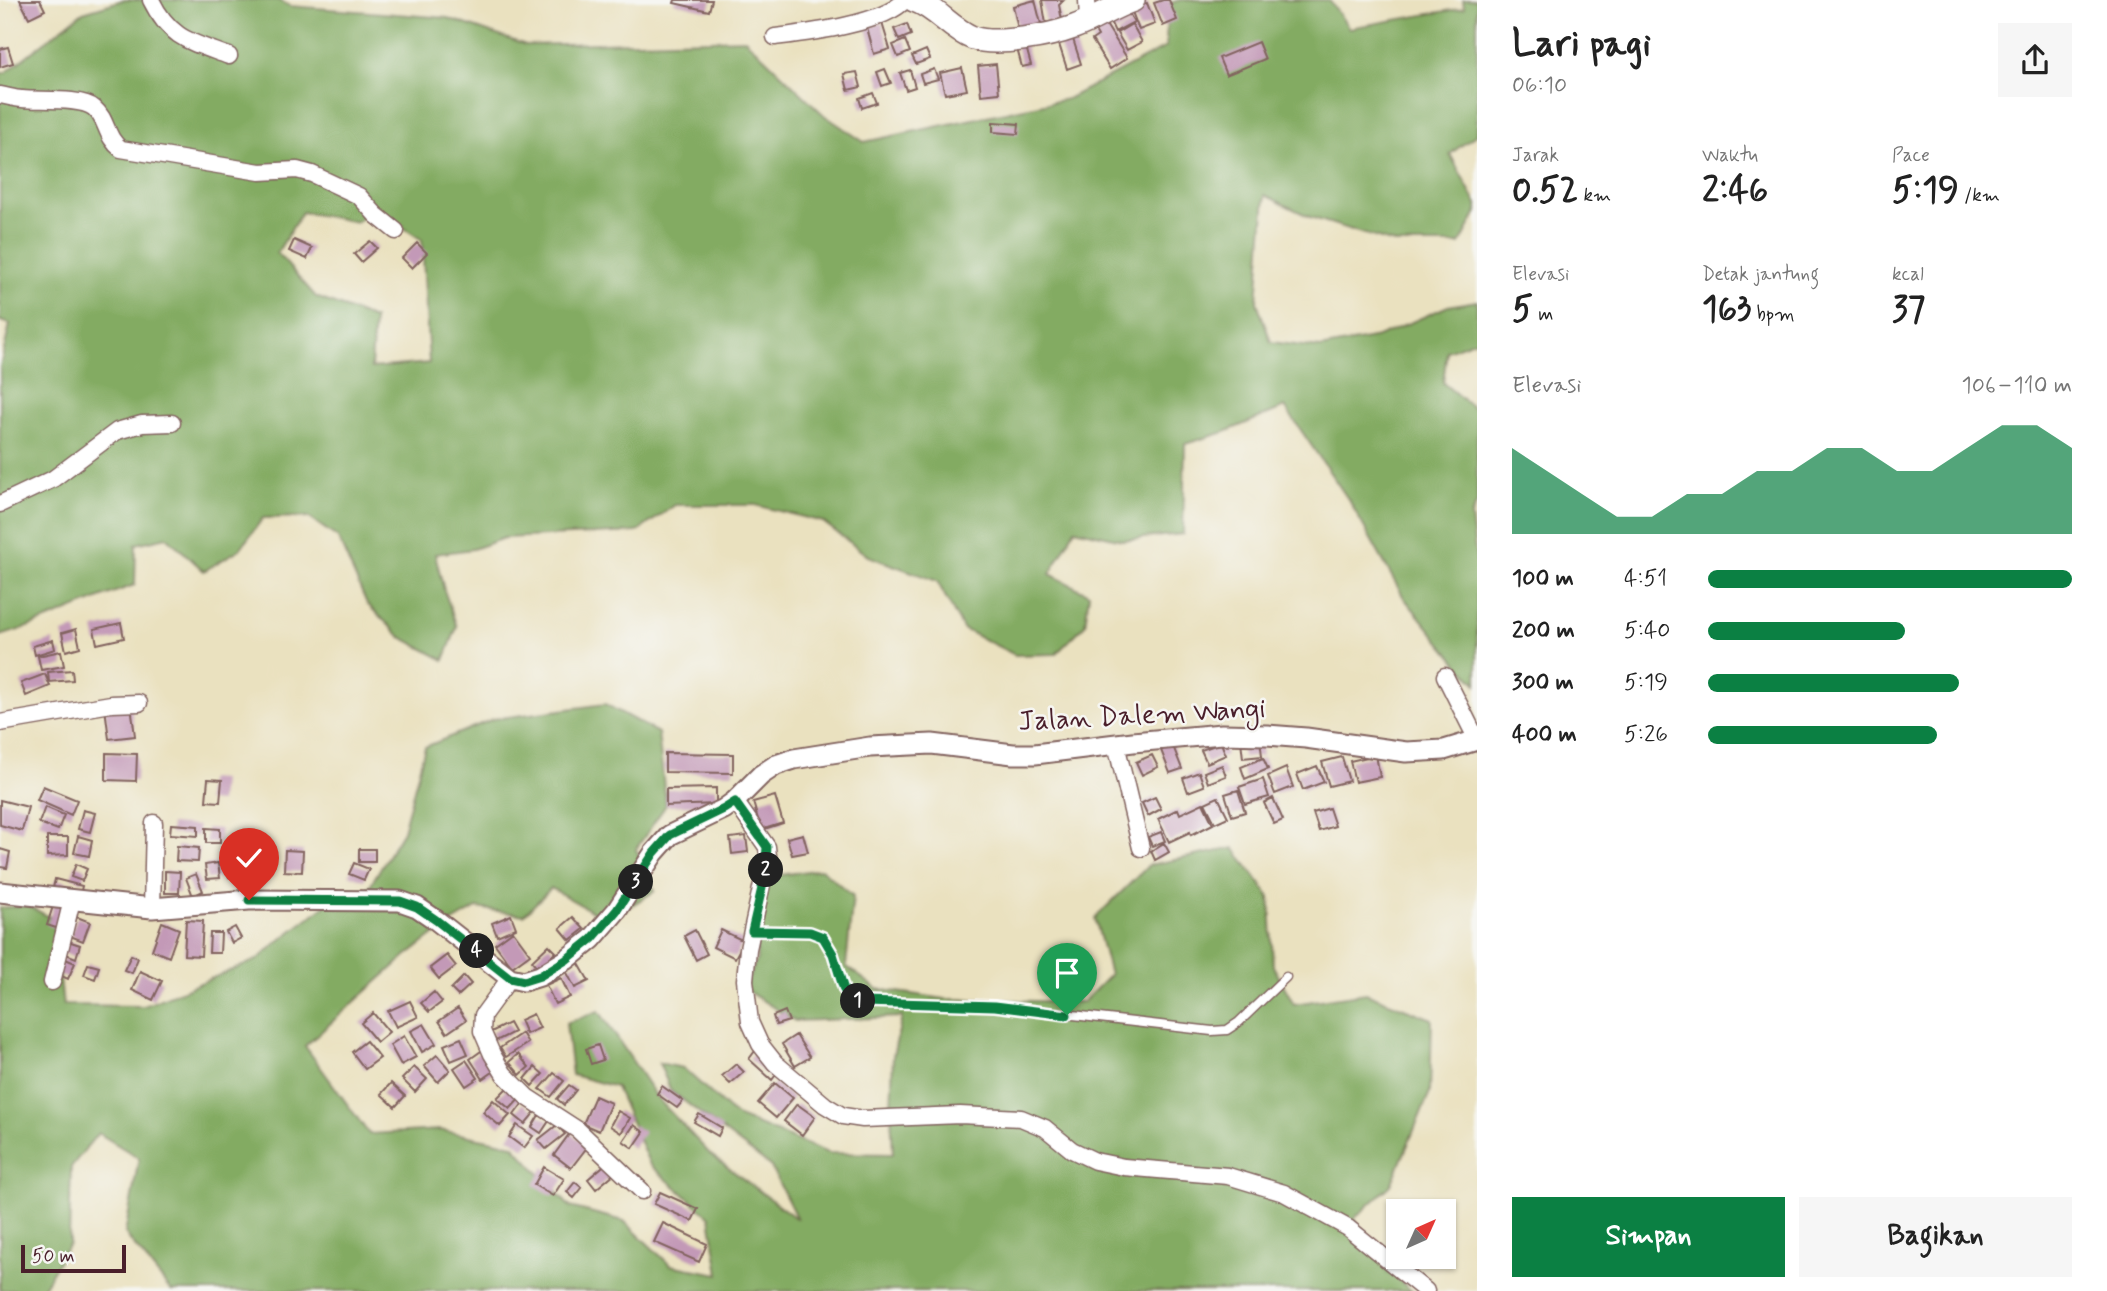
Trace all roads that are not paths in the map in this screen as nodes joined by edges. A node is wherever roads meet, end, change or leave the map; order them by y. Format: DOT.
graph roads {
  1 [pos="151,0"];
  2 [pos="905,0"];
  3 [pos="914,0"];
  4 [pos="1133,0"];
  5 [pos="1087,10"];
  6 [pos="775,37"];
  7 [pos="229,56"];
  8 [pos="0,95"];
  9 [pos="396,231"];
  10 [pos="172,423"];
  11 [pos="0,504"];
  12 [pos="1445,676"];
  13 [pos="139,703"];
  14 [pos="0,723"];
  15 [pos="1477,740"];
  16 [pos="1116,744"];
  17 [pos="735,802"];
  18 [pos="154,823"];
  19 [pos="1141,848"];
  20 [pos="0,891"];
  21 [pos="72,900"];
  22 [pos="152,908"];
  23 [pos="752,931"];
  24 [pos="1286,977"];
  25 [pos="510,978"];
  26 [pos="52,982"];
  27 [pos="642,1191"];
  28 [pos="1426,1291"];
  1 -- 7 [label="street"];
  2 -- 6 [label="street"];
  3 -- 5 [label="main road"];
  4 -- 5 [label="main road"];
  8 -- 9 [label="street"];
  10 -- 11 [label="street"];
  12 -- 15 [label="street"];
  13 -- 14 [label="street"];
  15 -- 16 [label="street, Jalan Dalem Wangi"];
  16 -- 17 [label="street, Jalan Dalem Wangi"];
  16 -- 19 [label="street"];
  17 -- 23 [label="street"];
  17 -- 25 [label="street, Jalan Dalem Wangi"];
  18 -- 22 [label="street"];
  20 -- 21 [label="street"];
  21 -- 22 [label="street"];
  21 -- 26 [label="street"];
  22 -- 25 [label="street"];
  23 -- 24 [label="lane"];
  23 -- 28 [label="street"];
  25 -- 27 [label="street"];
}
